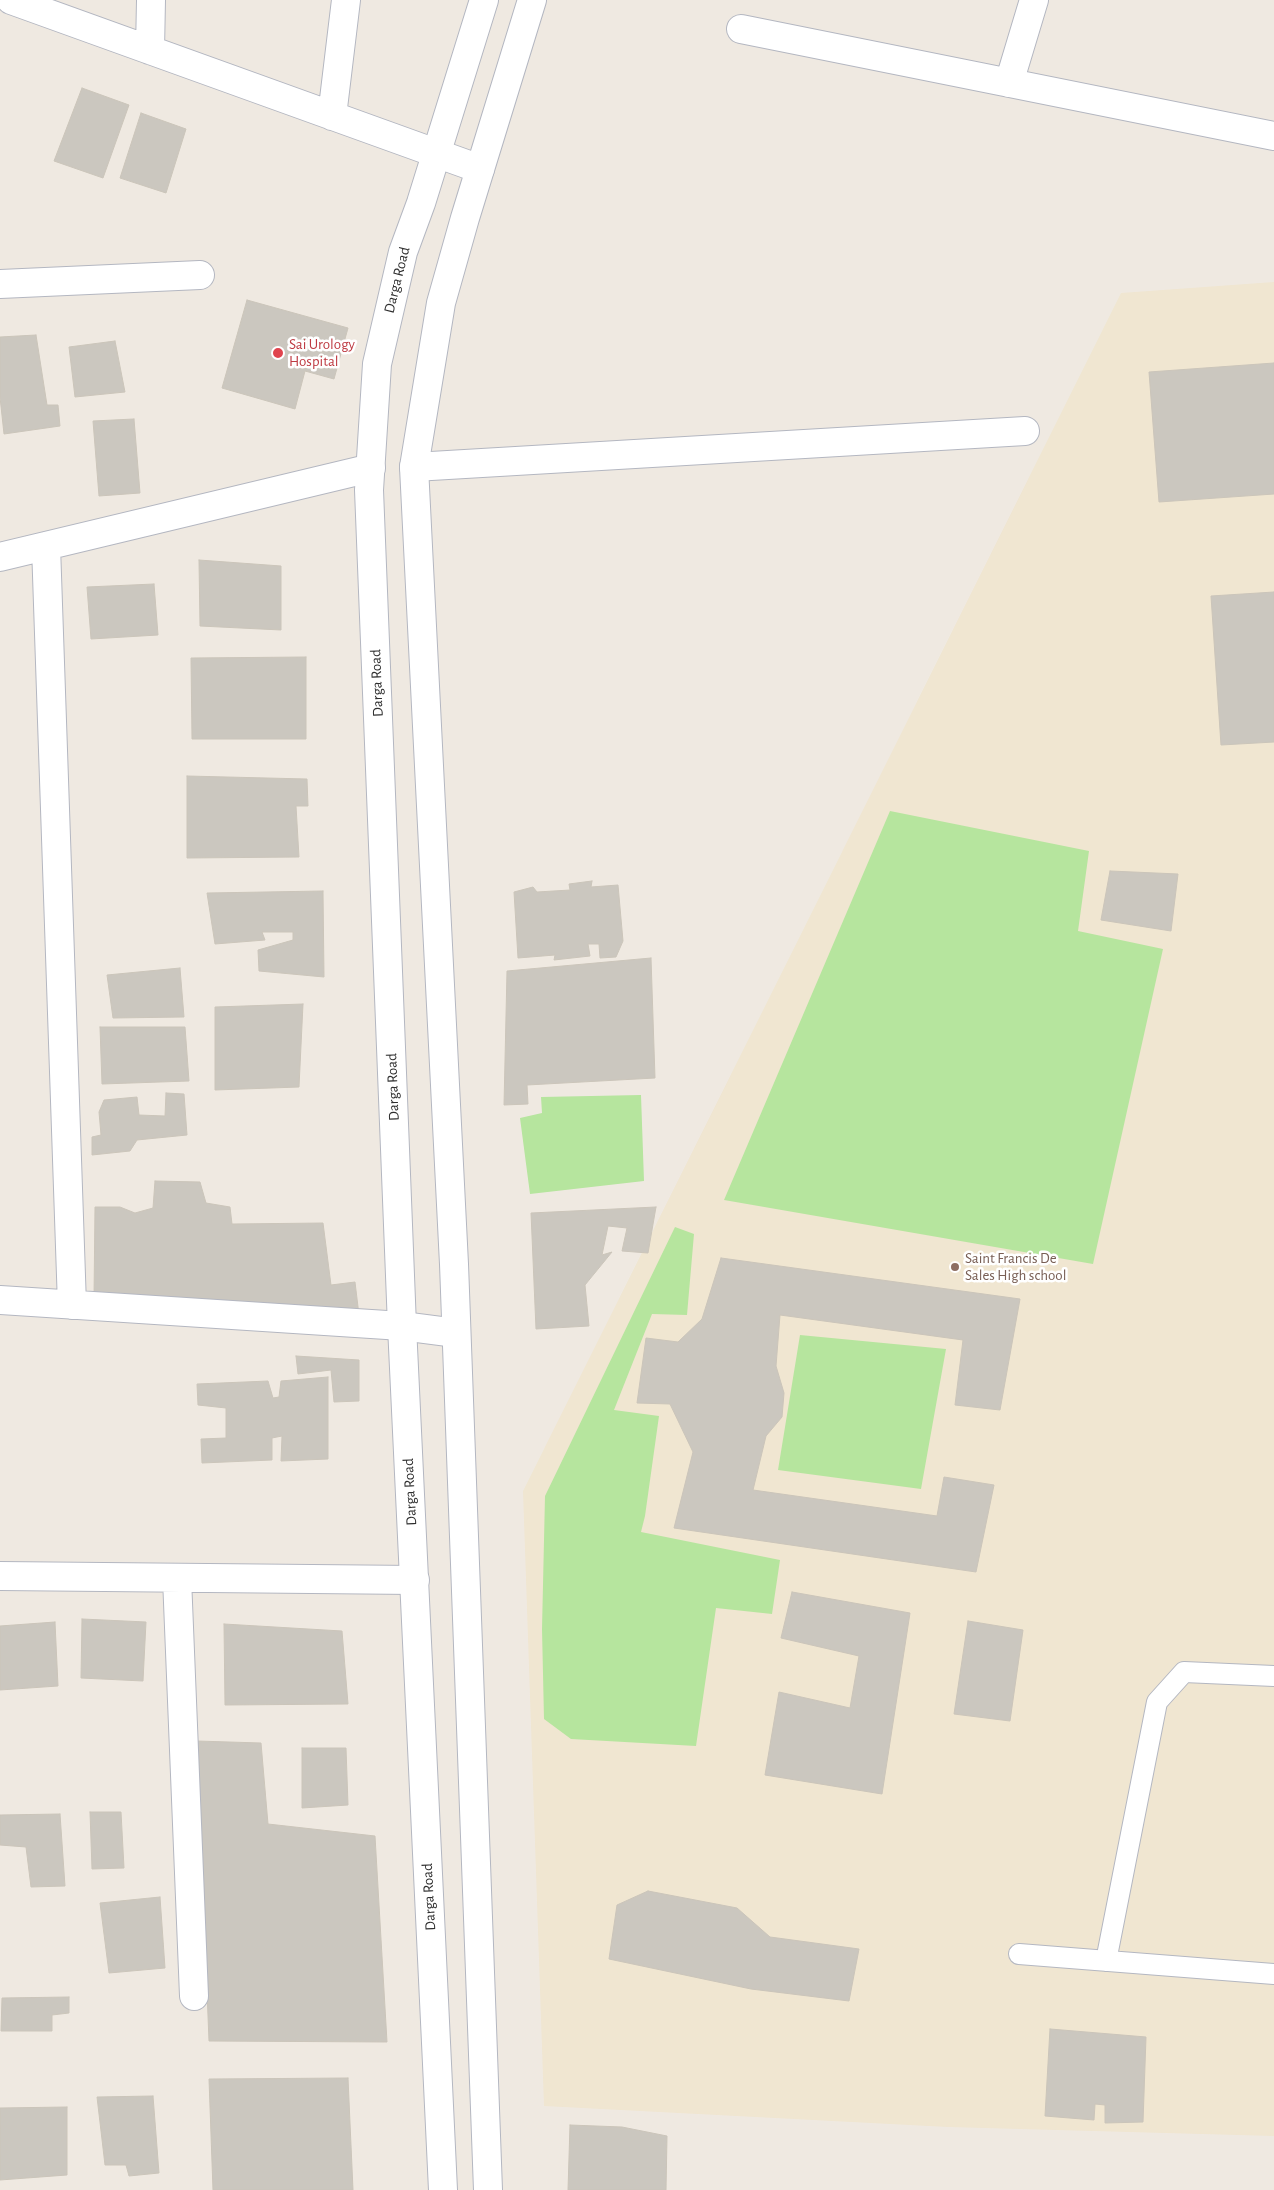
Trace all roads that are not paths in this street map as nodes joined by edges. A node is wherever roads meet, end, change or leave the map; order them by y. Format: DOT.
graph roads {
  1 [pos="11,0"];
  2 [pos="151,0"];
  3 [pos="346,0"];
  4 [pos="484,0"];
  5 [pos="532,0"];
  6 [pos="1034,0"];
  7 [pos="741,30"];
  8 [pos="150,50"];
  9 [pos="1009,83"];
  10 [pos="332,116"];
  11 [pos="1274,136"];
  12 [pos="436,153"];
  13 [pos="480,169"];
  14 [pos="200,275"];
  15 [pos="0,284"];
  16 [pos="1025,431"];
  17 [pos="414,467"];
  18 [pos="371,468"];
  19 [pos="46,546"];
  20 [pos="0,557"];
  21 [pos="0,1300"];
  22 [pos="72,1305"];
  23 [pos="402,1326"];
  24 [pos="456,1333"];
  25 [pos="0,1576"];
  26 [pos="177,1578"];
  27 [pos="414,1580"];
  28 [pos="1274,1676"];
  29 [pos="1019,1954"];
  30 [pos="1106,1961"];
  31 [pos="1274,1974"];
  32 [pos="194,1996"];
  33 [pos="443,2190"];
  34 [pos="488,2190"];
  1 -- 8 [label="street"];
  2 -- 8 [label="street"];
  3 -- 10 [label="street"];
  4 -- 12 [label="street, Darga Road"];
  5 -- 13 [label="street"];
  6 -- 9 [label="street"];
  7 -- 9 [label="street"];
  8 -- 10 [label="street"];
  9 -- 11 [label="street"];
  10 -- 12 [label="street"];
  12 -- 13 [label="street"];
  12 -- 18 [label="street, Darga Road"];
  13 -- 17 [label="street"];
  14 -- 15 [label="street"];
  16 -- 17 [label="street"];
  17 -- 24 [label="street"];
  18 -- 19 [label="street"];
  18 -- 23 [label="street, Darga Road"];
  19 -- 20 [label="street"];
  19 -- 22 [label="street"];
  21 -- 22 [label="street"];
  22 -- 23 [label="street"];
  23 -- 24 [label="street"];
  23 -- 27 [label="street, Darga Road"];
  24 -- 34 [label="street"];
  25 -- 26 [label="street"];
  26 -- 27 [label="street"];
  26 -- 32 [label="street"];
  27 -- 33 [label="street, Darga Road"];
  28 -- 30 [label="lane"];
  29 -- 30 [label="lane"];
  30 -- 31 [label="lane"];
}
